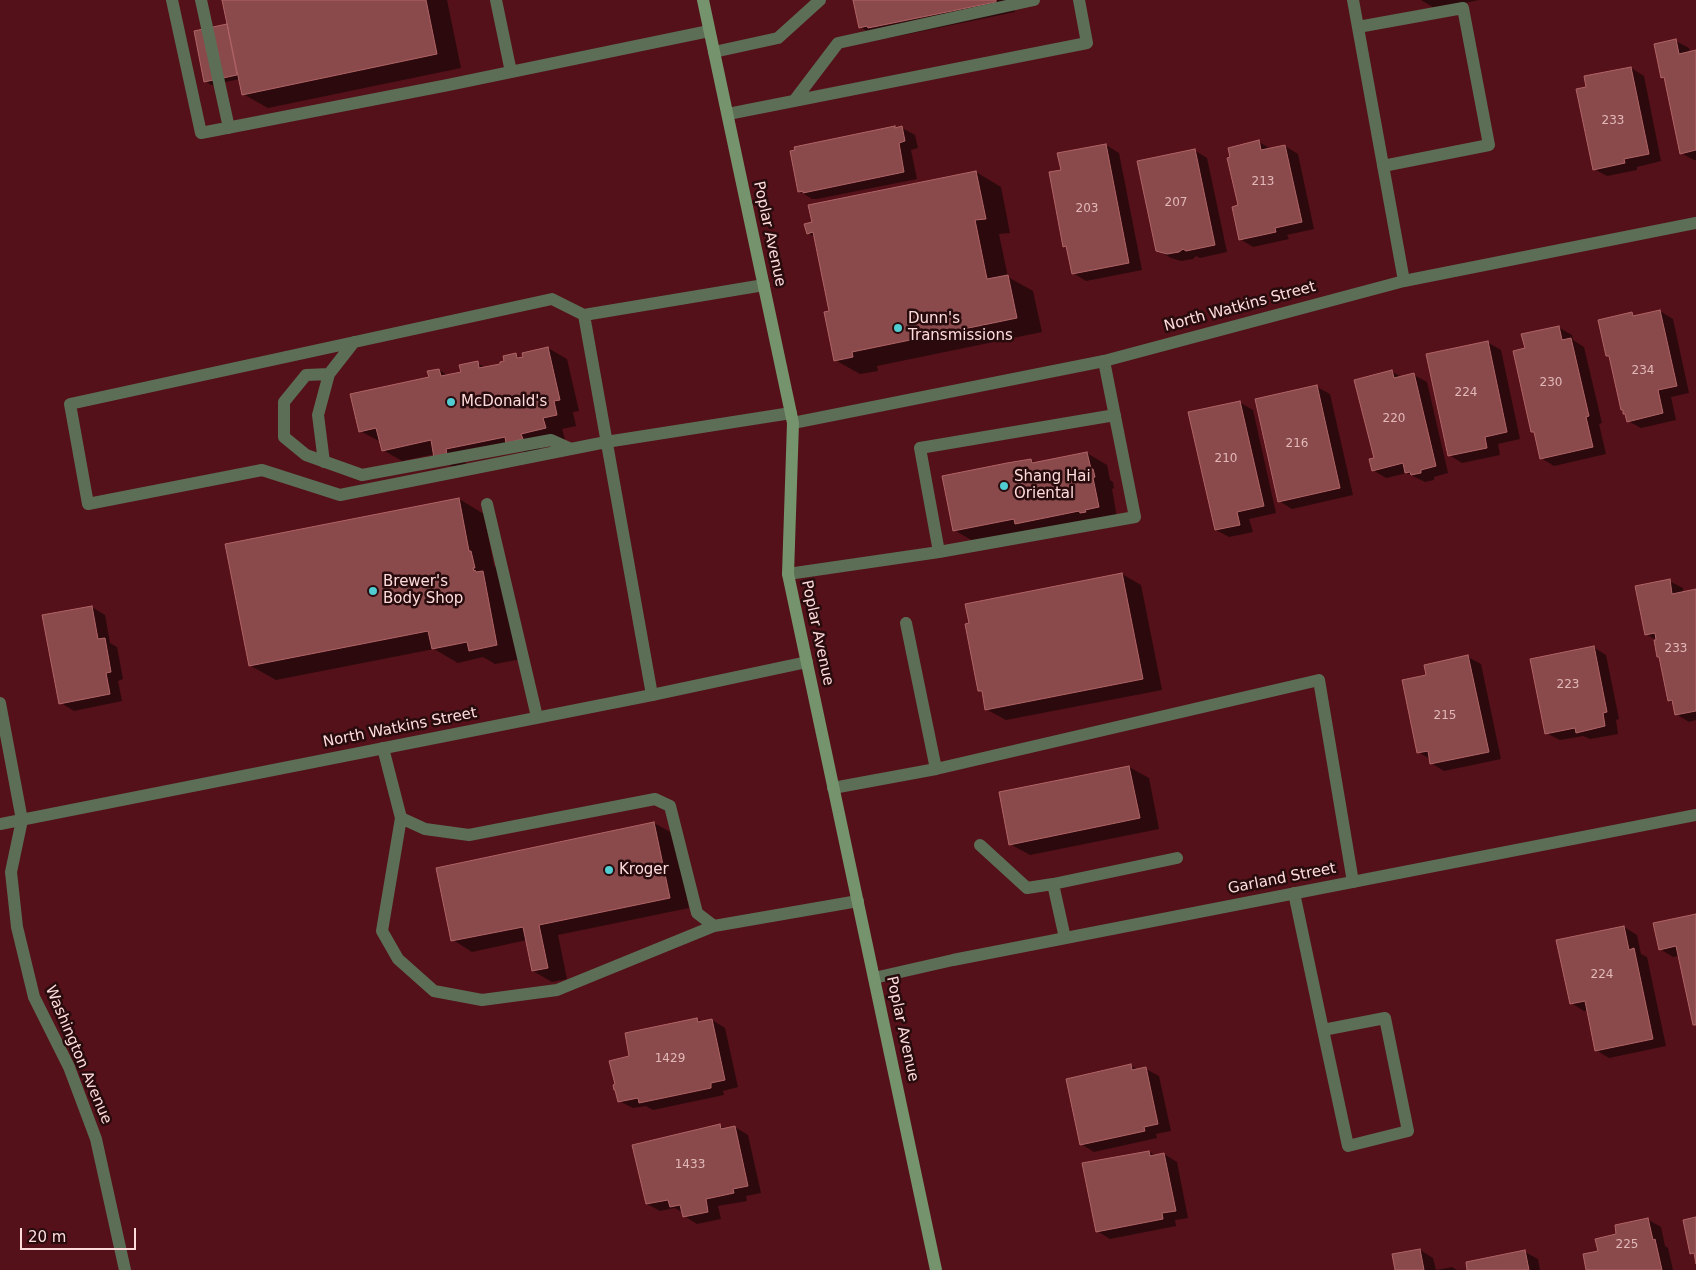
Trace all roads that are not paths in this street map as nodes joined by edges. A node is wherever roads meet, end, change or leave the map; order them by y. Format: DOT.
graph roads {
  1 [pos="172,0"];
  2 [pos="201,0"];
  3 [pos="496,0"];
  4 [pos="703,0"];
  5 [pos="820,0"];
  6 [pos="1034,0"];
  7 [pos="1079,0"];
  8 [pos="1354,0"];
  9 [pos="1358,27"];
  10 [pos="710,31"];
  11 [pos="714,52"];
  12 [pos="511,72"];
  13 [pos="794,101"];
  14 [pos="728,114"];
  15 [pos="229,128"];
  16 [pos="1383,166"];
  17 [pos="1696,223"];
  18 [pos="1404,280"];
  19 [pos="764,285"];
  20 [pos="584,315"];
  21 [pos="354,342"];
  22 [pos="1104,361"];
  23 [pos="329,374"];
  24 [pos="1115,415"];
  25 [pos="792,418"];
  26 [pos="606,442"];
  27 [pos="571,449"];
  28 [pos="324,462"];
  29 [pos="486,504"];
  30 [pos="939,552"];
  31 [pos="788,574"];
  32 [pos="906,622"];
  33 [pos="807,662"];
  34 [pos="652,694"];
  35 [pos="0,703"];
  36 [pos="537,717"];
  37 [pos="383,748"];
  38 [pos="936,769"];
  39 [pos="833,788"];
  40 [pos="1696,815"];
  41 [pos="401,818"];
  42 [pos="22,820"];
  43 [pos="0,824"];
  44 [pos="980,845"];
  45 [pos="1177,858"];
  46 [pos="1353,882"];
  47 [pos="1053,884"];
  48 [pos="1294,893"];
  49 [pos="858,901"];
  50 [pos="714,926"];
  51 [pos="1065,938"];
  52 [pos="874,978"];
  53 [pos="1323,1030"];
  54 [pos="125,1270"];
  55 [pos="936,1270"];
  1 -- 15 [label="street"];
  2 -- 15 [label="street"];
  3 -- 12 [label="street"];
  4 -- 10 [label="main road, Poplar Avenue"];
  5 -- 11 [label="street"];
  6 -- 13 [label="street"];
  7 -- 13 [label="street"];
  8 -- 9 [label="street"];
  9 -- 16 [label="street"];
  9 -- 16 [label="street"];
  10 -- 11 [label="main road, Poplar Avenue"];
  10 -- 12 [label="street"];
  11 -- 14 [label="main road, Poplar Avenue"];
  12 -- 15 [label="street"];
  13 -- 14 [label="street"];
  14 -- 19 [label="main road, Poplar Avenue"];
  16 -- 18 [label="street"];
  17 -- 18 [label="street, North Watkins Street"];
  18 -- 22 [label="street, North Watkins Street"];
  19 -- 20 [label="street"];
  19 -- 25 [label="main road, Poplar Avenue"];
  20 -- 21 [label="street"];
  20 -- 26 [label="street"];
  21 -- 23 [label="street"];
  21 -- 27 [label="street, North Watkins Street"];
  22 -- 24 [label="street"];
  22 -- 25 [label="street, North Watkins Street"];
  23 -- 28 [label="street"];
  23 -- 28 [label="street"];
  24 -- 30 [label="street"];
  24 -- 30 [label="street"];
  25 -- 26 [label="street, North Watkins Street"];
  25 -- 31 [label="main road, Poplar Avenue"];
  26 -- 27 [label="street, North Watkins Street"];
  26 -- 34 [label="street"];
  27 -- 28 [label="street"];
  29 -- 36 [label="street"];
  30 -- 31 [label="street"];
  31 -- 33 [label="main road, Poplar Avenue"];
  32 -- 38 [label="street"];
  33 -- 34 [label="street, North Watkins Street"];
  33 -- 39 [label="main road, Poplar Avenue"];
  34 -- 36 [label="street, North Watkins Street"];
  35 -- 42 [label="street, Washington Avenue"];
  36 -- 37 [label="street, North Watkins Street"];
  37 -- 41 [label="street"];
  37 -- 42 [label="street, North Watkins Street"];
  38 -- 39 [label="street"];
  38 -- 46 [label="street"];
  39 -- 49 [label="main road, Poplar Avenue"];
  40 -- 46 [label="street, Garland Street"];
  41 -- 50 [label="street"];
  41 -- 50 [label="street"];
  42 -- 43 [label="street, North Watkins Street"];
  42 -- 54 [label="street, Washington Avenue"];
  44 -- 47 [label="street"];
  45 -- 47 [label="street"];
  46 -- 48 [label="street, Garland Street"];
  47 -- 51 [label="street"];
  48 -- 51 [label="street, Garland Street"];
  48 -- 53 [label="street"];
  49 -- 50 [label="street"];
  49 -- 52 [label="main road, Poplar Avenue"];
  51 -- 52 [label="street, Garland Street"];
  52 -- 55 [label="main road, Poplar Avenue"];
  53 -- 53 [label="street"];
}
